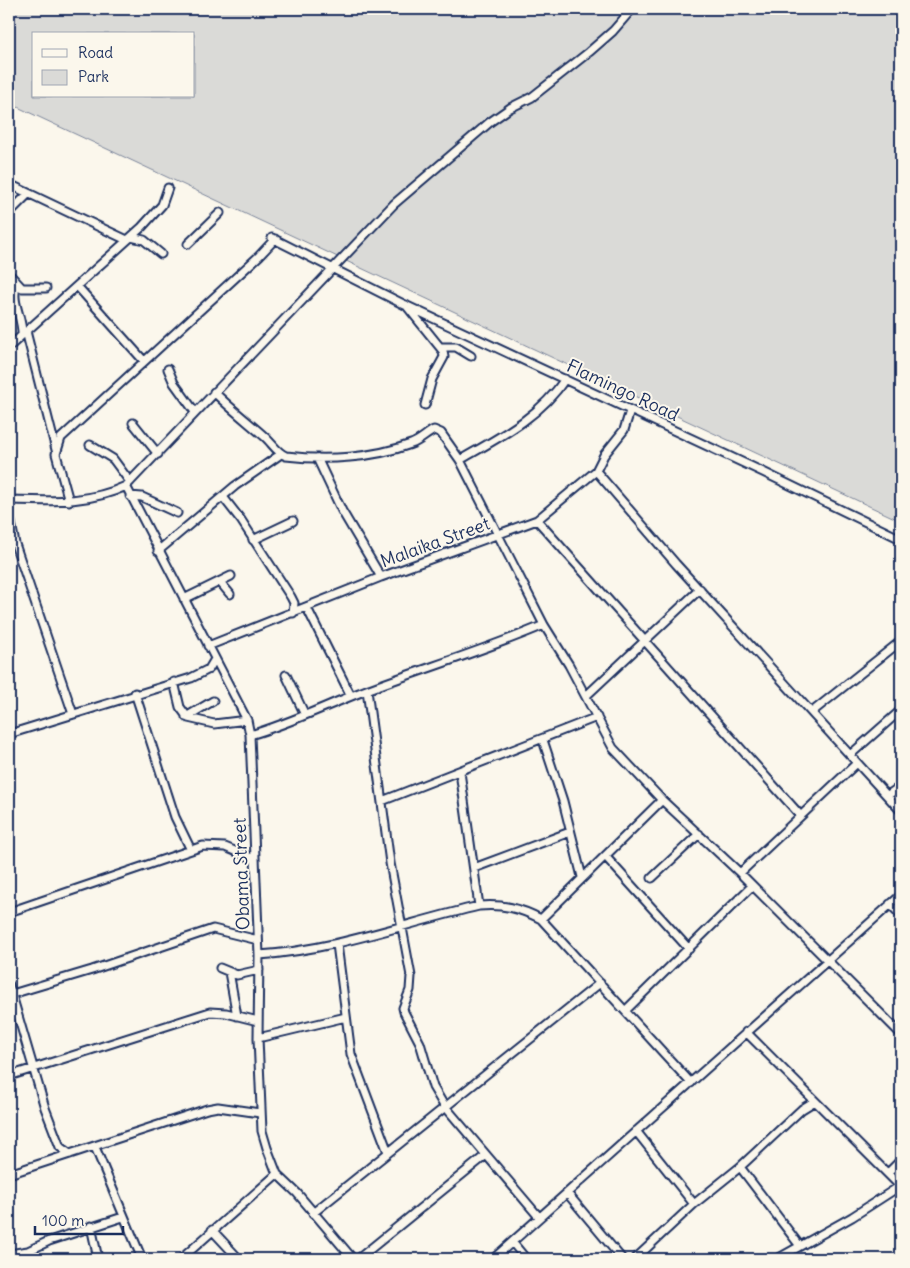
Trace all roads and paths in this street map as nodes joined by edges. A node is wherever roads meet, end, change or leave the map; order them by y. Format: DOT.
graph roads {
  1 [pos="632,9"];
  2 [pos="9,184"];
  3 [pos="168,188"];
  4 [pos="28,194"];
  5 [pos="9,213"];
  6 [pos="220,213"];
  7 [pos="129,238"];
  8 [pos="188,244"];
  9 [pos="161,254"];
  10 [pos="331,268"];
  11 [pos="9,274"];
  12 [pos="77,286"];
  13 [pos="46,288"];
  14 [pos="13,290"];
  15 [pos="406,305"];
  16 [pos="24,333"];
  17 [pos="440,346"];
  18 [pos="9,347"];
  19 [pos="471,356"];
  20 [pos="144,361"];
  21 [pos="168,369"];
  22 [pos="565,380"];
  23 [pos="214,392"];
  24 [pos="425,405"];
  25 [pos="630,411"];
  26 [pos="195,412"];
  27 [pos="133,423"];
  28 [pos="90,444"];
  29 [pos="56,450"];
  30 [pos="158,454"];
  31 [pos="281,454"];
  32 [pos="317,458"];
  33 [pos="460,460"];
  34 [pos="596,471"];
  35 [pos="128,484"];
  36 [pos="130,496"];
  37 [pos="223,497"];
  38 [pos="9,500"];
  39 [pos="69,501"];
  40 [pos="9,512"];
  41 [pos="177,513"];
  42 [pos="537,520"];
  43 [pos="292,521"];
  44 [pos="498,535"];
  45 [pos="901,539"];
  46 [pos="253,540"];
  47 [pos="158,551"];
  48 [pos="231,576"];
  49 [pos="381,577"];
  50 [pos="220,582"];
  51 [pos="700,589"];
  52 [pos="230,594"];
  53 [pos="184,599"];
  54 [pos="294,603"];
  55 [pos="305,609"];
  56 [pos="293,613"];
  57 [pos="544,625"];
  58 [pos="644,640"];
  59 [pos="901,641"];
  60 [pos="208,646"];
  61 [pos="214,658"];
  62 [pos="209,669"];
  63 [pos="221,670"];
  64 [pos="286,674"];
  65 [pos="174,682"];
  66 [pos="366,690"];
  67 [pos="135,693"];
  68 [pos="351,696"];
  69 [pos="586,696"];
  70 [pos="213,701"];
  71 [pos="901,710"];
  72 [pos="812,712"];
  73 [pos="73,714"];
  74 [pos="305,715"];
  75 [pos="186,717"];
  76 [pos="597,717"];
  77 [pos="247,720"];
  78 [pos="9,734"];
  79 [pos="250,735"];
  80 [pos="543,740"];
  81 [pos="850,755"];
  82 [pos="857,763"];
  83 [pos="460,772"];
  84 [pos="901,786"];
  85 [pos="888,795"];
  86 [pos="662,800"];
  87 [pos="382,801"];
  88 [pos="901,811"];
  89 [pos="800,815"];
  90 [pos="570,832"];
  91 [pos="699,834"];
  92 [pos="191,850"];
  93 [pos="606,856"];
  94 [pos="254,859"];
  95 [pos="474,868"];
  96 [pos="740,873"];
  97 [pos="582,877"];
  98 [pos="652,878"];
  99 [pos="752,886"];
  100 [pos="901,895"];
  101 [pos="890,904"];
  102 [pos="479,906"];
  103 [pos="9,912"];
  104 [pos="901,916"];
  105 [pos="541,919"];
  106 [pos="401,927"];
  107 [pos="258,940"];
  108 [pos="337,944"];
  109 [pos="689,949"];
  110 [pos="259,955"];
  111 [pos="828,960"];
  112 [pos="220,968"];
  113 [pos="259,970"];
  114 [pos="229,972"];
  115 [pos="600,983"];
  116 [pos="9,985"];
  117 [pos="12,994"];
  118 [pos="626,1010"];
  119 [pos="237,1016"];
  120 [pos="346,1017"];
  121 [pos="258,1021"];
  122 [pos="746,1032"];
  123 [pos="901,1034"];
  124 [pos="258,1038"];
  125 [pos="32,1069"];
  126 [pos="9,1076"];
  127 [pos="691,1083"];
  128 [pos="815,1101"];
  129 [pos="445,1108"];
  130 [pos="260,1113"];
  131 [pos="636,1131"];
  132 [pos="95,1147"];
  133 [pos="388,1152"];
  134 [pos="70,1154"];
  135 [pos="486,1155"];
  136 [pos="901,1160"];
  137 [pos="740,1167"];
  138 [pos="9,1174"];
  139 [pos="277,1174"];
  140 [pos="888,1174"];
  141 [pos="901,1186"];
  142 [pos="567,1193"];
  143 [pos="694,1204"];
  144 [pos="314,1213"];
  145 [pos="123,1217"];
  146 [pos="539,1217"];
  147 [pos="91,1226"];
  148 [pos="212,1230"];
  149 [pos="512,1242"];
  150 [pos="800,1246"];
  151 [pos="9,1254"];
  152 [pos="98,1259"];
  153 [pos="142,1259"];
  154 [pos="181,1259"];
  155 [pos="239,1259"];
  156 [pos="353,1259"];
  157 [pos="358,1259"];
  158 [pos="493,1259"];
  159 [pos="526,1259"];
  160 [pos="622,1259"];
  161 [pos="635,1259"];
  162 [pos="777,1259"];
  1 -- 10 [label="street"];
  2 -- 4 [label="street"];
  3 -- 7 [label="street"];
  4 -- 5 [label="street"];
  4 -- 7 [label="street"];
  6 -- 8 [label="street"];
  7 -- 9 [label="street"];
  7 -- 12 [label="street"];
  10 -- 15 [label="street, Flamingo Road"];
  10 -- 20 [label="street, Flamingo Road"];
  10 -- 23 [label="street"];
  11 -- 14 [label="street"];
  12 -- 16 [label="street"];
  12 -- 20 [label="street"];
  13 -- 14 [label="street"];
  14 -- 16 [label="street"];
  15 -- 17 [label="street"];
  15 -- 22 [label="street, Flamingo Road"];
  16 -- 18 [label="street"];
  16 -- 29 [label="street"];
  17 -- 19 [label="street"];
  17 -- 24 [label="street"];
  20 -- 29 [label="street"];
  21 -- 26 [label="street"];
  22 -- 25 [label="street, Flamingo Road"];
  22 -- 33 [label="street"];
  23 -- 26 [label="street"];
  23 -- 31 [label="street"];
  25 -- 34 [label="street, Malaika Street"];
  25 -- 45 [label="street, Flamingo Road"];
  26 -- 30 [label="street"];
  27 -- 30 [label="street"];
  28 -- 35 [label="street, Obama Street"];
  29 -- 39 [label="street"];
  30 -- 35 [label="street"];
  31 -- 32 [label="street"];
  31 -- 37 [label="street"];
  32 -- 33 [label="street"];
  32 -- 49 [label="street"];
  33 -- 44 [label="street"];
  34 -- 42 [label="street, Malaika Street"];
  34 -- 51 [label="street"];
  35 -- 36 [label="street, Obama Street"];
  35 -- 39 [label="street"];
  36 -- 41 [label="street"];
  36 -- 47 [label="street, Obama Street"];
  37 -- 46 [label="street"];
  37 -- 47 [label="street"];
  38 -- 39 [label="street"];
  40 -- 73 [label="street"];
  42 -- 44 [label="street, Malaika Street"];
  42 -- 58 [label="street"];
  43 -- 46 [label="street"];
  44 -- 49 [label="street, Malaika Street"];
  44 -- 57 [label="street"];
  46 -- 54 [label="street"];
  47 -- 53 [label="street, Obama Street"];
  48 -- 50 [label="street"];
  49 -- 55 [label="street, Malaika Street"];
  50 -- 52 [label="street"];
  50 -- 53 [label="street"];
  51 -- 58 [label="street"];
  51 -- 72 [label="street"];
  53 -- 60 [label="street, Obama Street"];
  54 -- 55 [label="street"];
  54 -- 56 [label="street"];
  55 -- 56 [label="street, Malaika Street"];
  55 -- 68 [label="street"];
  56 -- 60 [label="street, Malaika Street"];
  57 -- 66 [label="street"];
  57 -- 69 [label="street"];
  58 -- 69 [label="street"];
  58 -- 89 [label="street"];
  59 -- 72 [label="street"];
  60 -- 61 [label="street, Obama Street"];
  61 -- 62 [label="street"];
  61 -- 63 [label="street, Obama Street"];
  62 -- 63 [label="street"];
  62 -- 65 [label="street"];
  63 -- 77 [label="street, Obama Street"];
  64 -- 74 [label="street"];
  65 -- 67 [label="street"];
  65 -- 75 [label="street"];
  66 -- 68 [label="street"];
  66 -- 87 [label="street"];
  67 -- 73 [label="street"];
  67 -- 92 [label="street"];
  68 -- 74 [label="street"];
  69 -- 76 [label="street"];
  70 -- 75 [label="street"];
  71 -- 81 [label="street"];
  72 -- 81 [label="street"];
  73 -- 78 [label="street"];
  74 -- 79 [label="street"];
  75 -- 77 [label="street"];
  76 -- 80 [label="street"];
  76 -- 86 [label="street"];
  77 -- 79 [label="street, Obama Street"];
  79 -- 94 [label="street, Obama Street"];
  80 -- 83 [label="street"];
  80 -- 90 [label="street"];
  81 -- 82 [label="street"];
  82 -- 85 [label="street"];
  82 -- 89 [label="street"];
  83 -- 87 [label="street"];
  83 -- 95 [label="street"];
  84 -- 85 [label="street"];
  85 -- 88 [label="street"];
  86 -- 91 [label="street"];
  86 -- 93 [label="street"];
  87 -- 106 [label="street"];
  89 -- 96 [label="street"];
  90 -- 95 [label="street"];
  90 -- 97 [label="street"];
  91 -- 96 [label="street"];
  91 -- 98 [label="street"];
  92 -- 94 [label="street"];
  92 -- 103 [label="street"];
  93 -- 97 [label="street"];
  93 -- 109 [label="street"];
  94 -- 107 [label="street, Obama Street"];
  95 -- 102 [label="street"];
  96 -- 99 [label="street"];
  97 -- 105 [label="street"];
  99 -- 109 [label="street"];
  99 -- 111 [label="street"];
  100 -- 101 [label="street"];
  101 -- 104 [label="street"];
  101 -- 111 [label="street"];
  102 -- 105 [label="street"];
  102 -- 106 [label="street"];
  105 -- 115 [label="street"];
  106 -- 108 [label="street"];
  106 -- 129 [label="street"];
  107 -- 110 [label="street, Obama Street"];
  107 -- 117 [label="street"];
  108 -- 110 [label="street"];
  108 -- 120 [label="street"];
  109 -- 118 [label="street"];
  110 -- 113 [label="street, Obama Street"];
  111 -- 122 [label="street"];
  111 -- 123 [label="street"];
  112 -- 114 [label="street"];
  113 -- 114 [label="street"];
  113 -- 121 [label="street, Obama Street"];
  114 -- 119 [label="street"];
  115 -- 118 [label="street"];
  115 -- 129 [label="street"];
  116 -- 117 [label="street"];
  117 -- 125 [label="street"];
  118 -- 127 [label="street"];
  119 -- 121 [label="street"];
  119 -- 125 [label="street"];
  120 -- 124 [label="street"];
  120 -- 133 [label="street"];
  121 -- 124 [label="street, Obama Street"];
  122 -- 127 [label="street"];
  122 -- 128 [label="street"];
  124 -- 130 [label="street, Obama Street"];
  125 -- 126 [label="street"];
  125 -- 134 [label="street"];
  127 -- 131 [label="street"];
  128 -- 137 [label="street"];
  128 -- 140 [label="street"];
  129 -- 133 [label="street"];
  129 -- 135 [label="street"];
  130 -- 132 [label="street"];
  130 -- 139 [label="street, Obama Street"];
  131 -- 142 [label="street"];
  131 -- 143 [label="street"];
  132 -- 134 [label="street"];
  132 -- 145 [label="street"];
  133 -- 144 [label="street"];
  134 -- 138 [label="street"];
  135 -- 146 [label="street"];
  135 -- 157 [label="street"];
  136 -- 140 [label="street"];
  137 -- 143 [label="street"];
  137 -- 150 [label="street"];
  139 -- 144 [label="street, Obama Street"];
  139 -- 148 [label="street"];
  140 -- 141 [label="street"];
  141 -- 150 [label="street"];
  142 -- 146 [label="street"];
  142 -- 160 [label="street"];
  143 -- 161 [label="street"];
  144 -- 156 [label="street, Obama Street"];
  145 -- 147 [label="street"];
  145 -- 153 [label="street"];
  146 -- 149 [label="street"];
  147 -- 151 [label="street"];
  147 -- 152 [label="street"];
  148 -- 154 [label="street"];
  148 -- 155 [label="street"];
  149 -- 158 [label="street"];
  149 -- 159 [label="street"];
  150 -- 162 [label="street"];
}
